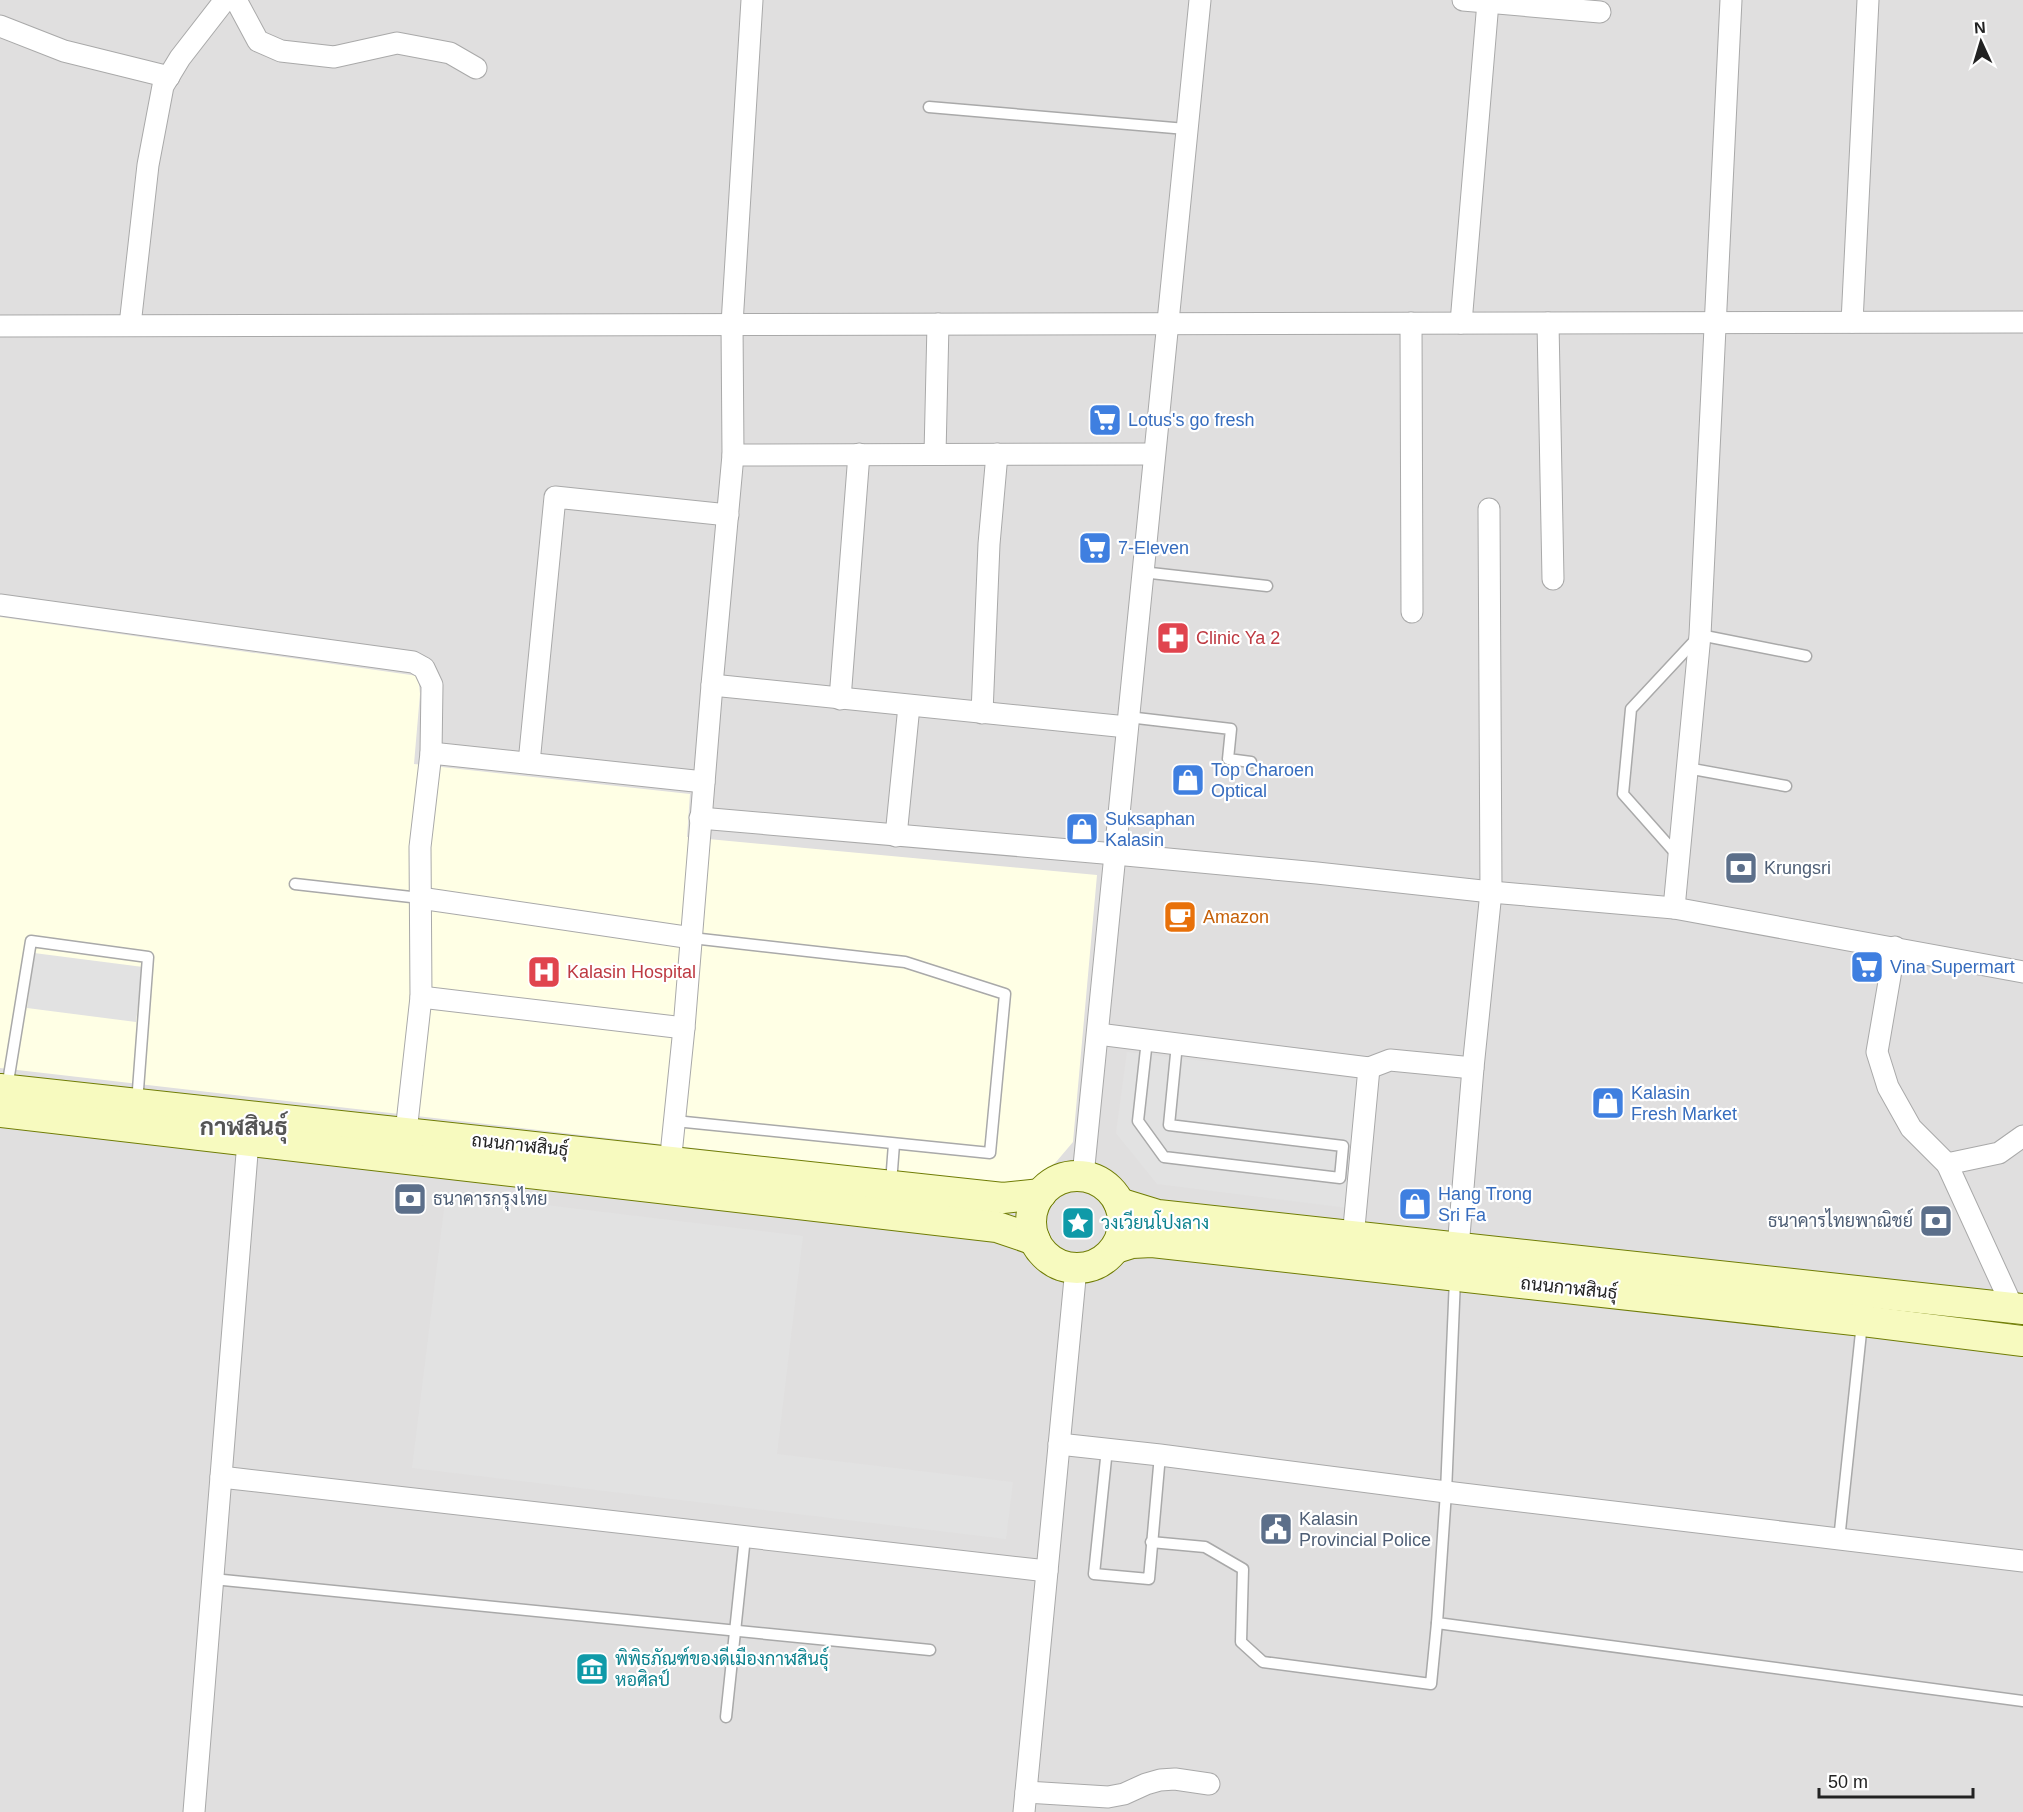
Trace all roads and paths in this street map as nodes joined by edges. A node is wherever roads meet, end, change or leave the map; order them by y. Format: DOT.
graph roads {
  1 [pos="225,0"];
  2 [pos="236,0"];
  3 [pos="752,0"];
  4 [pos="1200,0"];
  5 [pos="1463,0"];
  6 [pos="1731,0"];
  7 [pos="1868,0"];
  8 [pos="1488,2"];
  9 [pos="1600,12"];
  10 [pos="0,27"];
  11 [pos="476,68"];
  12 [pos="169,77"];
  13 [pos="930,107"];
  14 [pos="1186,129"];
  15 [pos="1716,322"];
  16 [pos="1852,322"];
  17 [pos="2023,322"];
  18 [pos="1411,323"];
  19 [pos="1461,323"];
  20 [pos="1548,323"];
  21 [pos="732,324"];
  22 [pos="938,324"];
  23 [pos="1168,324"];
  24 [pos="130,325"];
  25 [pos="0,326"];
  26 [pos="859,454"];
  27 [pos="935,454"];
  28 [pos="997,454"];
  29 [pos="1154,454"];
  30 [pos="733,455"];
  31 [pos="1489,509"];
  32 [pos="728,515"];
  33 [pos="1142,572"];
  34 [pos="1553,579"];
  35 [pos="1267,586"];
  36 [pos="0,605"];
  37 [pos="1412,612"];
  38 [pos="1700,635"];
  39 [pos="1806,656"];
  40 [pos="712,685"];
  41 [pos="840,699"];
  42 [pos="909,706"];
  43 [pos="982,713"];
  44 [pos="1127,722"];
  45 [pos="431,753"];
  46 [pos="1251,762"];
  47 [pos="529,763"];
  48 [pos="1687,768"];
  49 [pos="704,782"];
  50 [pos="1786,786"];
  51 [pos="700,818"];
  52 [pos="896,836"];
  53 [pos="1115,854"];
  54 [pos="1679,856"];
  55 [pos="295,884"];
  56 [pos="1491,892"];
  57 [pos="420,898"];
  58 [pos="1674,908"];
  59 [pos="692,938"];
  60 [pos="1895,947"];
  61 [pos="2023,972"];
  62 [pos="422,997"];
  63 [pos="684,1028"];
  64 [pos="1098,1034"];
  65 [pos="1147,1040"];
  66 [pos="1177,1044"];
  67 [pos="1370,1068"];
  68 [pos="1473,1068"];
  69 [pos="3,1101"];
  70 [pos="136,1116"];
  71 [pos="675,1121"];
  72 [pos="406,1132"];
  73 [pos="2023,1136"];
  74 [pos="248,1141"];
  75 [pos="894,1144"];
  76 [pos="1947,1164"];
  77 [pos="669,1176"];
  78 [pos="1083,1176"];
  79 [pos="890,1186"];
  80 [pos="1041,1194"];
  81 [pos="1119,1203"];
  82 [pos="1353,1238"];
  83 [pos="1035,1240"];
  84 [pos="1116,1248"];
  85 [pos="1456,1262"];
  86 [pos="1076,1268"];
  87 [pos="2018,1309"];
  88 [pos="1863,1321"];
  89 [pos="2023,1341"];
  90 [pos="1059,1444"];
  91 [pos="1107,1449"];
  92 [pos="1160,1455"];
  93 [pos="221,1477"];
  94 [pos="1446,1492"];
  95 [pos="745,1537"];
  96 [pos="1839,1540"];
  97 [pos="1151,1542"];
  98 [pos="2023,1561"];
  99 [pos="1047,1571"];
  100 [pos="213,1579"];
  101 [pos="1437,1623"];
  102 [pos="734,1631"];
  103 [pos="930,1650"];
  104 [pos="2023,1701"];
  105 [pos="726,1717"];
  106 [pos="1209,1784"];
  107 [pos="1025,1802"];
  108 [pos="194,1812"];
  1 -- 12 [label="street"];
  2 -- 11 [label="street"];
  3 -- 21 [label="street"];
  4 -- 14 [label="street"];
  5 -- 8 [label="street"];
  6 -- 15 [label="street"];
  7 -- 16 [label="street"];
  8 -- 9 [label="street"];
  8 -- 19 [label="street"];
  10 -- 12 [label="street"];
  12 -- 24 [label="street"];
  13 -- 14 [label="lane"];
  14 -- 23 [label="street"];
  15 -- 16 [label="street"];
  15 -- 20 [label="street"];
  15 -- 38 [label="street"];
  16 -- 17 [label="street"];
  18 -- 19 [label="street"];
  18 -- 23 [label="street"];
  18 -- 37 [label="street"];
  19 -- 20 [label="street"];
  20 -- 34 [label="street"];
  21 -- 22 [label="street"];
  21 -- 24 [label="street"];
  21 -- 30 [label="street"];
  22 -- 23 [label="street"];
  22 -- 27 [label="street"];
  23 -- 29 [label="street"];
  24 -- 25 [label="street"];
  26 -- 27 [label="street"];
  26 -- 30 [label="street"];
  26 -- 41 [label="street"];
  27 -- 28 [label="street"];
  28 -- 29 [label="street"];
  28 -- 43 [label="street"];
  29 -- 33 [label="street"];
  30 -- 32 [label="street"];
  31 -- 56 [label="street"];
  32 -- 40 [label="street"];
  32 -- 47 [label="street"];
  33 -- 35 [label="lane"];
  33 -- 44 [label="street"];
  36 -- 45 [label="street"];
  38 -- 39 [label="lane"];
  38 -- 48 [label="street"];
  38 -- 54 [label="lane"];
  40 -- 41 [label="street"];
  40 -- 49 [label="street"];
  41 -- 42 [label="street"];
  42 -- 43 [label="street"];
  42 -- 52 [label="street"];
  43 -- 44 [label="street"];
  44 -- 46 [label="lane"];
  44 -- 53 [label="street"];
  45 -- 47 [label="street"];
  45 -- 57 [label="street"];
  47 -- 49 [label="street"];
  48 -- 50 [label="lane"];
  48 -- 54 [label="street"];
  49 -- 51 [label="street"];
  51 -- 52 [label="street"];
  51 -- 59 [label="street"];
  52 -- 53 [label="street"];
  53 -- 56 [label="street"];
  53 -- 64 [label="street"];
  54 -- 58 [label="street"];
  55 -- 57 [label="lane"];
  56 -- 58 [label="street"];
  56 -- 68 [label="street"];
  57 -- 59 [label="street"];
  57 -- 62 [label="street"];
  58 -- 60 [label="street"];
  59 -- 63 [label="street"];
  59 -- 75 [label="lane"];
  60 -- 61 [label="street"];
  60 -- 76 [label="street"];
  62 -- 63 [label="street"];
  62 -- 72 [label="street"];
  63 -- 71 [label="street"];
  64 -- 65 [label="street"];
  64 -- 78 [label="street"];
  65 -- 66 [label="street"];
  65 -- 66 [label="lane"];
  66 -- 67 [label="street"];
  67 -- 68 [label="street"];
  67 -- 82 [label="street"];
  68 -- 85 [label="street"];
  69 -- 70 [label="main road, ถนนกาฬสินธุ์"];
  69 -- 70 [label="lane"];
  70 -- 72 [label="main road, ถนนกาฬสินธุ์"];
  70 -- 74 [label="main road, ถนนกาฬสินธุ์"];
  71 -- 75 [label="lane"];
  71 -- 77 [label="street"];
  72 -- 77 [label="main road, ถนนกาฬสินธุ์"];
  73 -- 76 [label="street"];
  74 -- 77 [label="main road, ถนนกาฬสินธุ์"];
  74 -- 93 [label="street"];
  75 -- 79 [label="lane"];
  76 -- 87 [label="street"];
  77 -- 79 [label="main road, ถนนกาฬสินธุ์"];
  77 -- 83 [label="main road, ถนนกาฬสินธุ์"];
  78 -- 80 [label="main road"];
  78 -- 81 [label="main road"];
  79 -- 80 [label="main road, ถนนกาฬสินธุ์"];
  80 -- 83 [label="main road"];
  81 -- 82 [label="main road, ถนนกาฬสินธุ์"];
  81 -- 84 [label="main road"];
  82 -- 85 [label="main road, ถนนกาฬสินธุ์"];
  83 -- 86 [label="main road"];
  84 -- 85 [label="main road, ถนนกาฬสินธุ์"];
  84 -- 86 [label="main road"];
  85 -- 87 [label="main road, ถนนกาฬสินธุ์"];
  85 -- 88 [label="main road, ถนนกาฬสินธุ์"];
  85 -- 94 [label="lane"];
  86 -- 90 [label="street"];
  88 -- 89 [label="main road, ถนนกาฬสินธุ์"];
  88 -- 96 [label="lane"];
  90 -- 91 [label="street"];
  90 -- 99 [label="street"];
  91 -- 92 [label="street"];
  91 -- 97 [label="lane"];
  92 -- 94 [label="street"];
  92 -- 97 [label="lane"];
  93 -- 95 [label="street"];
  93 -- 100 [label="street"];
  94 -- 96 [label="street"];
  94 -- 101 [label="lane"];
  95 -- 99 [label="street"];
  95 -- 102 [label="lane"];
  96 -- 98 [label="street"];
  97 -- 101 [label="lane"];
  99 -- 107 [label="street"];
  100 -- 102 [label="lane"];
  100 -- 108 [label="street"];
  101 -- 104 [label="lane"];
  102 -- 103 [label="lane"];
  102 -- 105 [label="lane"];
  106 -- 107 [label="street"];
}
